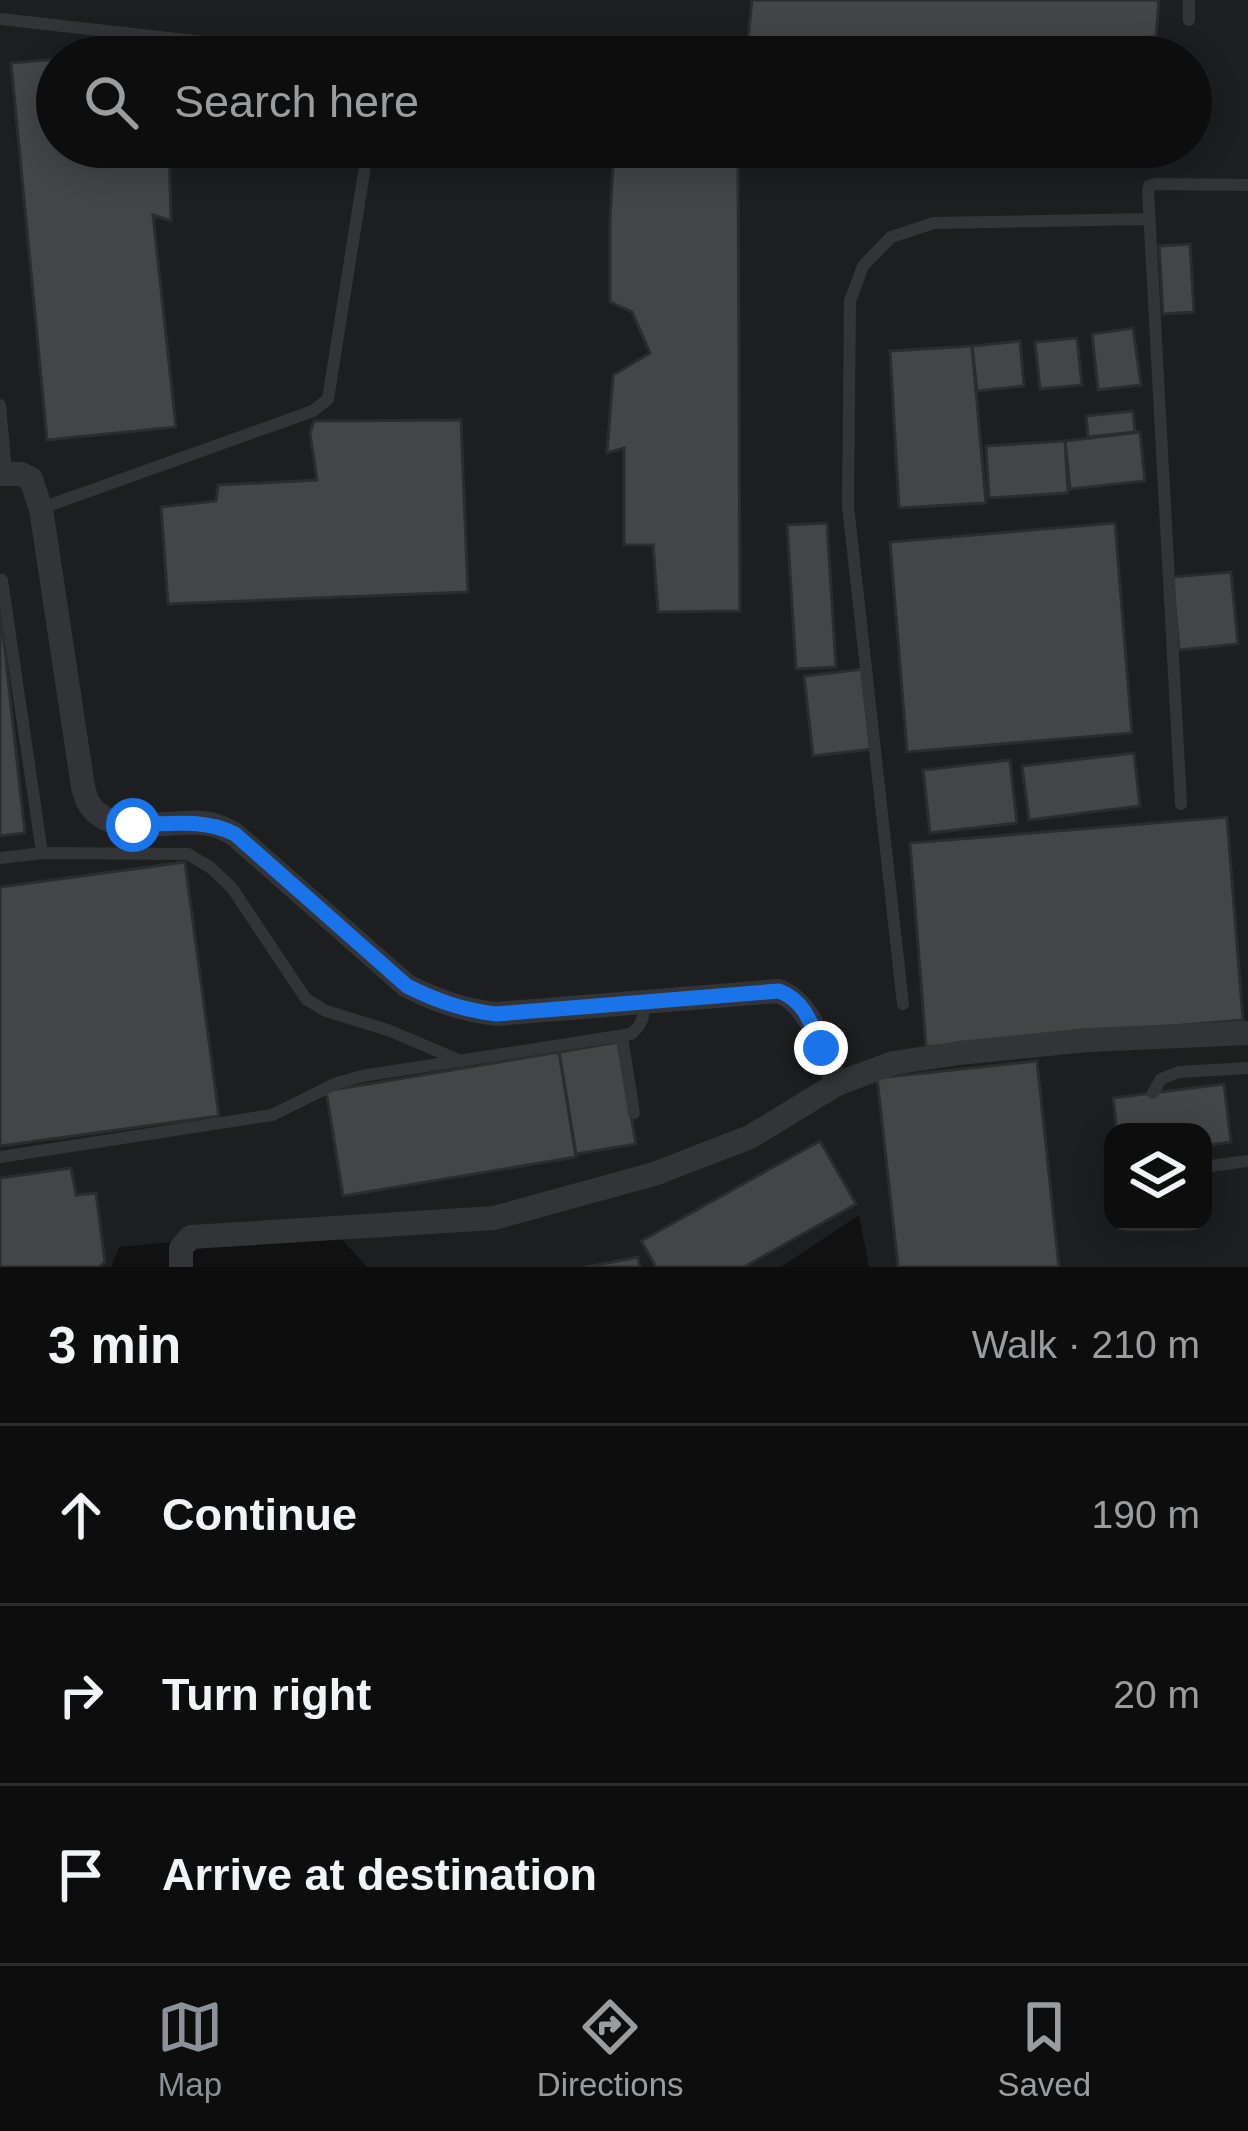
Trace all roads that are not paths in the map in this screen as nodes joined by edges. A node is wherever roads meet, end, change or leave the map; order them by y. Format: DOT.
graph roads {
  1 [pos="1189,0"];
  2 [pos="0,19"];
  3 [pos="1189,20"];
  4 [pos="151,36"];
  5 [pos="365,168"];
  6 [pos="1248,185"];
  7 [pos="1149,219"];
  8 [pos="0,405"];
  9 [pos="3,473"];
  10 [pos="41,508"];
  11 [pos="2,580"];
  12 [pos="1180,804"];
  13 [pos="42,853"];
  14 [pos="0,858"];
  15 [pos="643,1001"];
  16 [pos="903,1004"];
  17 [pos="1248,1033"];
  18 [pos="622,1036"];
  19 [pos="461,1061"];
  20 [pos="1248,1068"];
  21 [pos="837,1084"];
  22 [pos="1153,1093"];
  23 [pos="634,1113"];
  24 [pos="0,1157"];
  25 [pos="1248,1162"];
  26 [pos="1212,1166"];
  27 [pos="181,1267"];
  1 -- 3 [label="lane"];
  2 -- 4 [label="lane"];
  5 -- 10 [label="lane"];
  6 -- 7 [label="lane"];
  7 -- 12 [label="lane"];
  7 -- 16 [label="lane"];
  8 -- 9 [label="lane"];
  9 -- 10 [label="street"];
  10 -- 15 [label="street"];
  11 -- 13 [label="lane"];
  13 -- 14 [label="lane"];
  13 -- 19 [label="lane"];
  15 -- 18 [label="lane"];
  15 -- 21 [label="street"];
  17 -- 21 [label="street"];
  18 -- 19 [label="lane"];
  18 -- 23 [label="lane"];
  19 -- 24 [label="lane"];
  20 -- 22 [label="lane"];
  21 -- 27 [label="street"];
  25 -- 26 [label="lane"];
}
